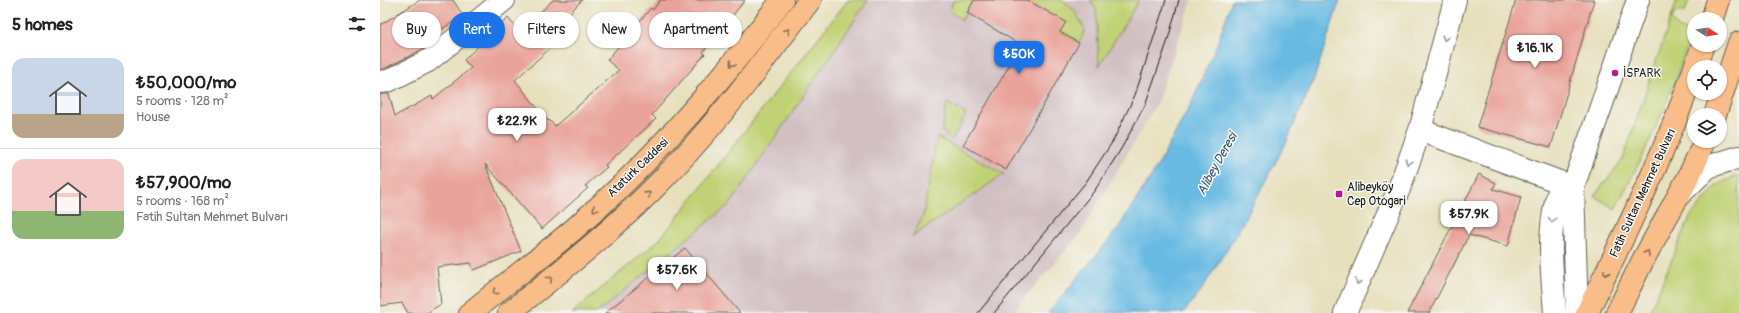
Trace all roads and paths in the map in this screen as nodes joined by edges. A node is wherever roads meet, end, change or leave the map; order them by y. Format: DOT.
graph roads {
  1 [pos="504,0"];
  2 [pos="782,0"];
  3 [pos="810,0"];
  4 [pos="1455,0"];
  5 [pos="1638,0"];
  6 [pos="1718,0"];
  7 [pos="489,8"];
  8 [pos="1714,12"];
  9 [pos="1739,43"];
  10 [pos="380,82"];
  11 [pos="1687,91"];
  12 [pos="1717,108"];
  13 [pos="1420,130"];
  14 [pos="1702,148"];
  15 [pos="1739,157"];
  16 [pos="1568,185"];
  17 [pos="1678,196"];
  18 [pos="470,313"];
  19 [pos="509,313"];
  20 [pos="1345,313"];
  21 [pos="1555,313"];
  22 [pos="1576,313"];
  23 [pos="1587,313"];
  24 [pos="1617,313"];
  1 -- 7 [label="street"];
  2 -- 18 [label="main road, Atatürk Caddesi, one-way"];
  19 -- 3 [label="main road, Atatürk Caddesi, one-way"];
  4 -- 13 [label="street, one-way"];
  5 -- 16 [label="street"];
  6 -- 8 [label="main road"];
  7 -- 10 [label="street"];
  9 -- 12 [label="main road"];
  11 -- 23 [label="main road, Fatih Sultan Mehmet Bulvarı, one-way"];
  13 -- 16 [label="street"];
  13 -- 20 [label="street, one-way"];
  14 -- 17 [label="main road"];
  15 -- 17 [label="street"];
  16 -- 21 [label="street, one-way"];
  16 -- 22 [label="street"];
  24 -- 17 [label="main road, one-way"];
}
